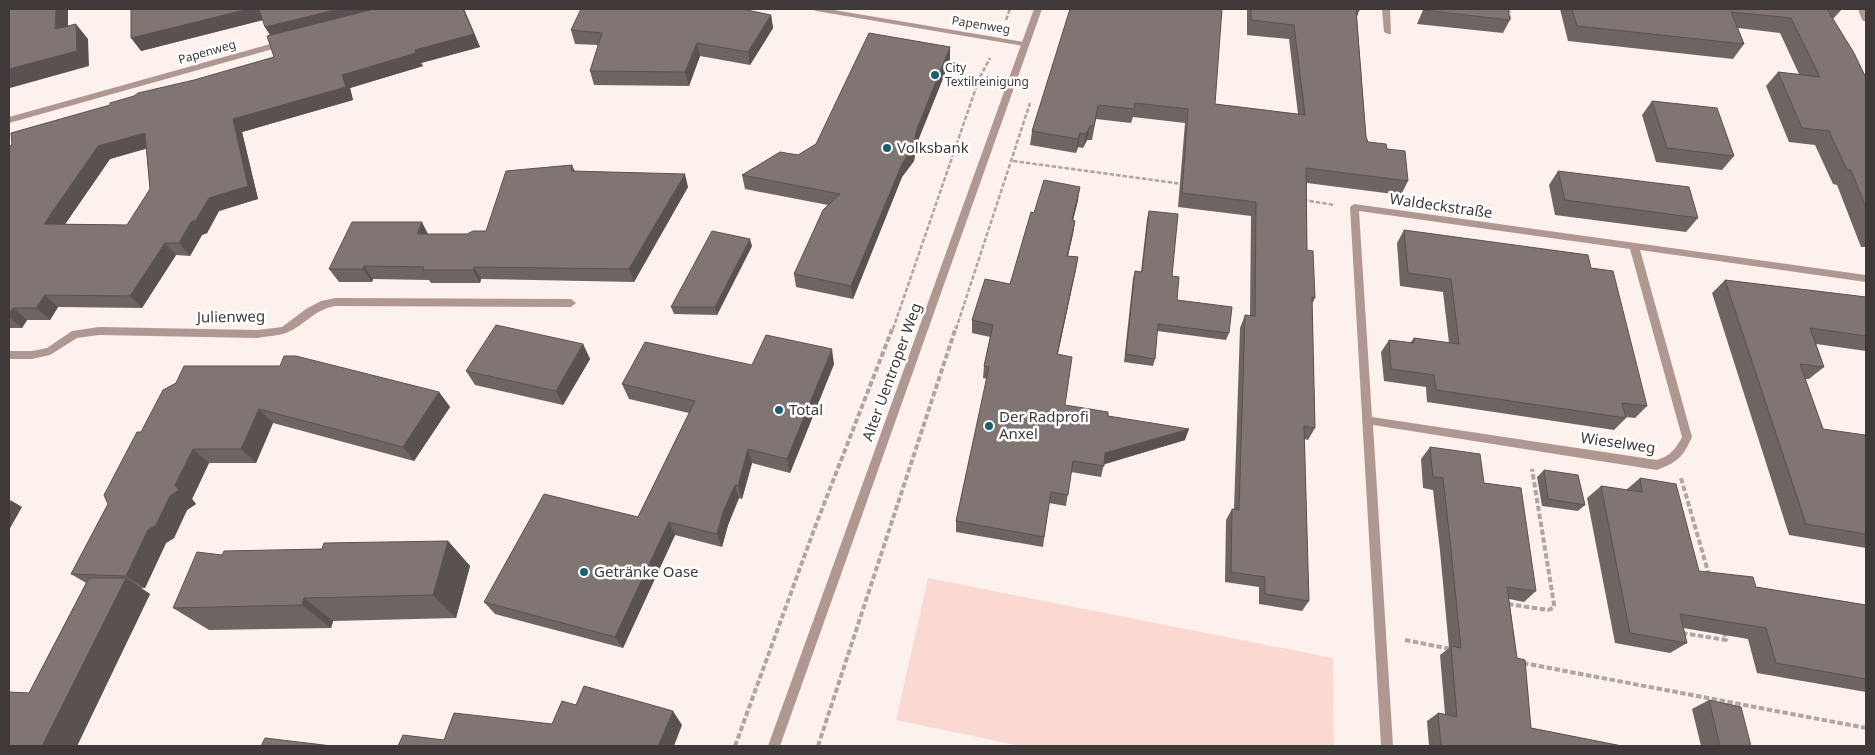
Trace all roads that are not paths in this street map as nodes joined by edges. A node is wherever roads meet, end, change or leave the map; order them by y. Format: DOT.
graph roads {
  1 [pos="816,9"];
  2 [pos="1038,9"];
  3 [pos="1386,9"];
  4 [pos="1862,9"];
  5 [pos="1866,20"];
  6 [pos="1388,32"];
  7 [pos="295,39"];
  8 [pos="1024,44"];
  9 [pos="9,120"];
  10 [pos="1634,246"];
  11 [pos="1866,278"];
  12 [pos="571,302"];
  13 [pos="9,355"];
  14 [pos="1366,420"];
  15 [pos="774,746"];
  16 [pos="1387,746"];
  1 -- 8 [label="street, Papenweg"];
  2 -- 8 [label="street, Alter Uentroper Weg"];
  3 -- 6 [label="street"];
  4 -- 5 [label="street"];
  7 -- 9 [label="street, Papenweg"];
  8 -- 15 [label="street, Alter Uentroper Weg"];
  10 -- 11 [label="street, Waldeckstraße"];
  10 -- 14 [label="street, Waldeckstraße"];
  10 -- 14 [label="street, Wieselweg"];
  12 -- 13 [label="street, Julienweg"];
  14 -- 16 [label="street"];
}
